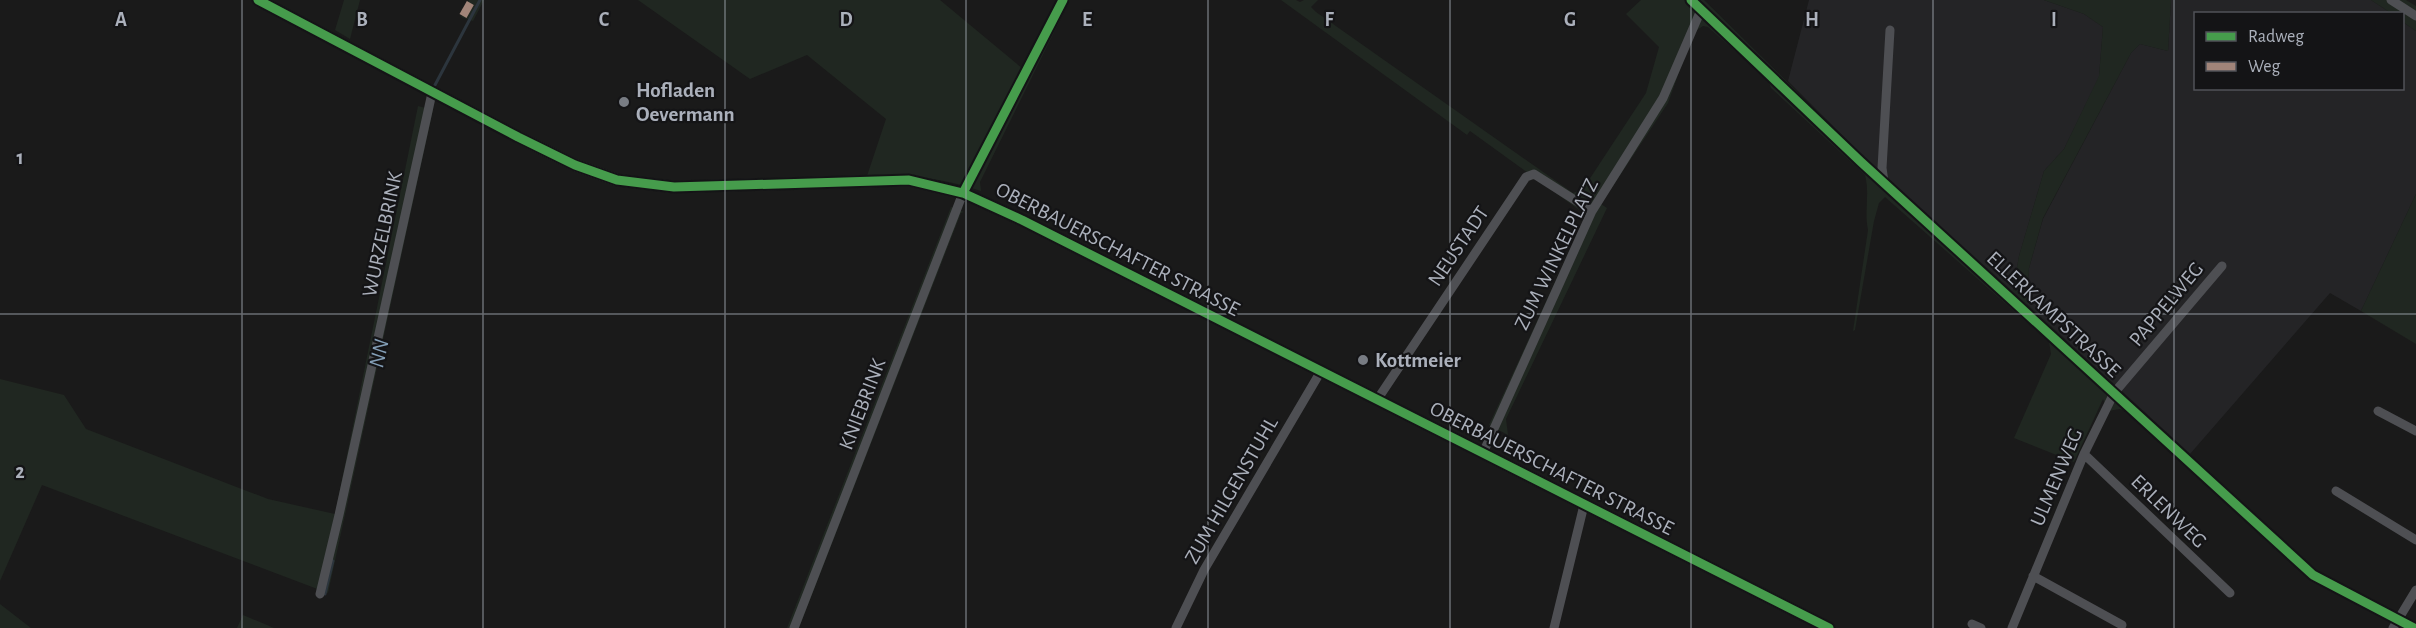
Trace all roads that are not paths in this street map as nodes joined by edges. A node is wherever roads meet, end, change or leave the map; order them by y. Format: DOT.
graph roads {
  1 [pos="258,0"];
  2 [pos="1063,0"];
  3 [pos="1690,0"];
  4 [pos="2391,0"];
  5 [pos="1701,10"];
  6 [pos="2416,16"];
  7 [pos="1890,30"];
  8 [pos="432,93"];
  9 [pos="1884,182"];
  10 [pos="963,193"];
  11 [pos="1592,211"];
  12 [pos="2222,266"];
  13 [pos="1321,371"];
  14 [pos="2114,393"];
  15 [pos="1377,400"];
  16 [pos="2379,411"];
  17 [pos="2416,431"];
  18 [pos="1483,453"];
  19 [pos="2084,454"];
  20 [pos="2336,491"];
  21 [pos="1584,505"];
  22 [pos="2416,540"];
  23 [pos="2033,576"];
  24 [pos="2416,591"];
  25 [pos="2230,593"];
  26 [pos="320,594"];
  27 [pos="2396,624"];
  28 [pos="2122,625"];
  29 [pos="794,628"];
  30 [pos="1176,628"];
  31 [pos="1554,628"];
  32 [pos="1829,628"];
  33 [pos="2012,628"];
  34 [pos="2414,628"];
  1 -- 8 [label="main road, OBERBAUERSCHAFTER STRASSE"];
  2 -- 10 [label="street, KNIEBRINK"];
  3 -- 5 [label="street, ELLERKAMPSTRASSE"];
  4 -- 6 [label="street"];
  5 -- 9 [label="street, ELLERKAMPSTRASSE"];
  5 -- 11 [label="street, ZUM WINKELPLATZ"];
  7 -- 9 [label="street"];
  8 -- 10 [label="main road, OBERBAUERSCHAFTER STRASSE"];
  8 -- 26 [label="street, WURZELBRINK"];
  9 -- 14 [label="street, ELLERKAMPSTRASSE"];
  10 -- 13 [label="main road, OBERBAUERSCHAFTER STRASSE"];
  10 -- 29 [label="street, KNIEBRINK"];
  11 -- 15 [label="street, NEUSTADT"];
  11 -- 18 [label="street, ZUM WINKELPLATZ"];
  12 -- 14 [label="street, PAPPELWEG"];
  13 -- 15 [label="main road, OBERBAUERSCHAFTER STRASSE"];
  13 -- 30 [label="street, ZUM HILGENSTUHL"];
  14 -- 19 [label="street, ULMENWEG"];
  14 -- 27 [label="street, ELLERKAMPSTRASSE"];
  15 -- 18 [label="main road, OBERBAUERSCHAFTER STRASSE"];
  16 -- 17 [label="street"];
  18 -- 21 [label="main road, OBERBAUERSCHAFTER STRASSE"];
  19 -- 23 [label="street, ULMENWEG"];
  19 -- 25 [label="street, ERLENWEG"];
  20 -- 22 [label="street"];
  21 -- 31 [label="street"];
  21 -- 32 [label="main road, OBERBAUERSCHAFTER STRASSE"];
  23 -- 28 [label="street"];
  23 -- 33 [label="street, ULMENWEG"];
  24 -- 27 [label="street"];
  27 -- 34 [label="street, ELLERKAMPSTRASSE"];
}
